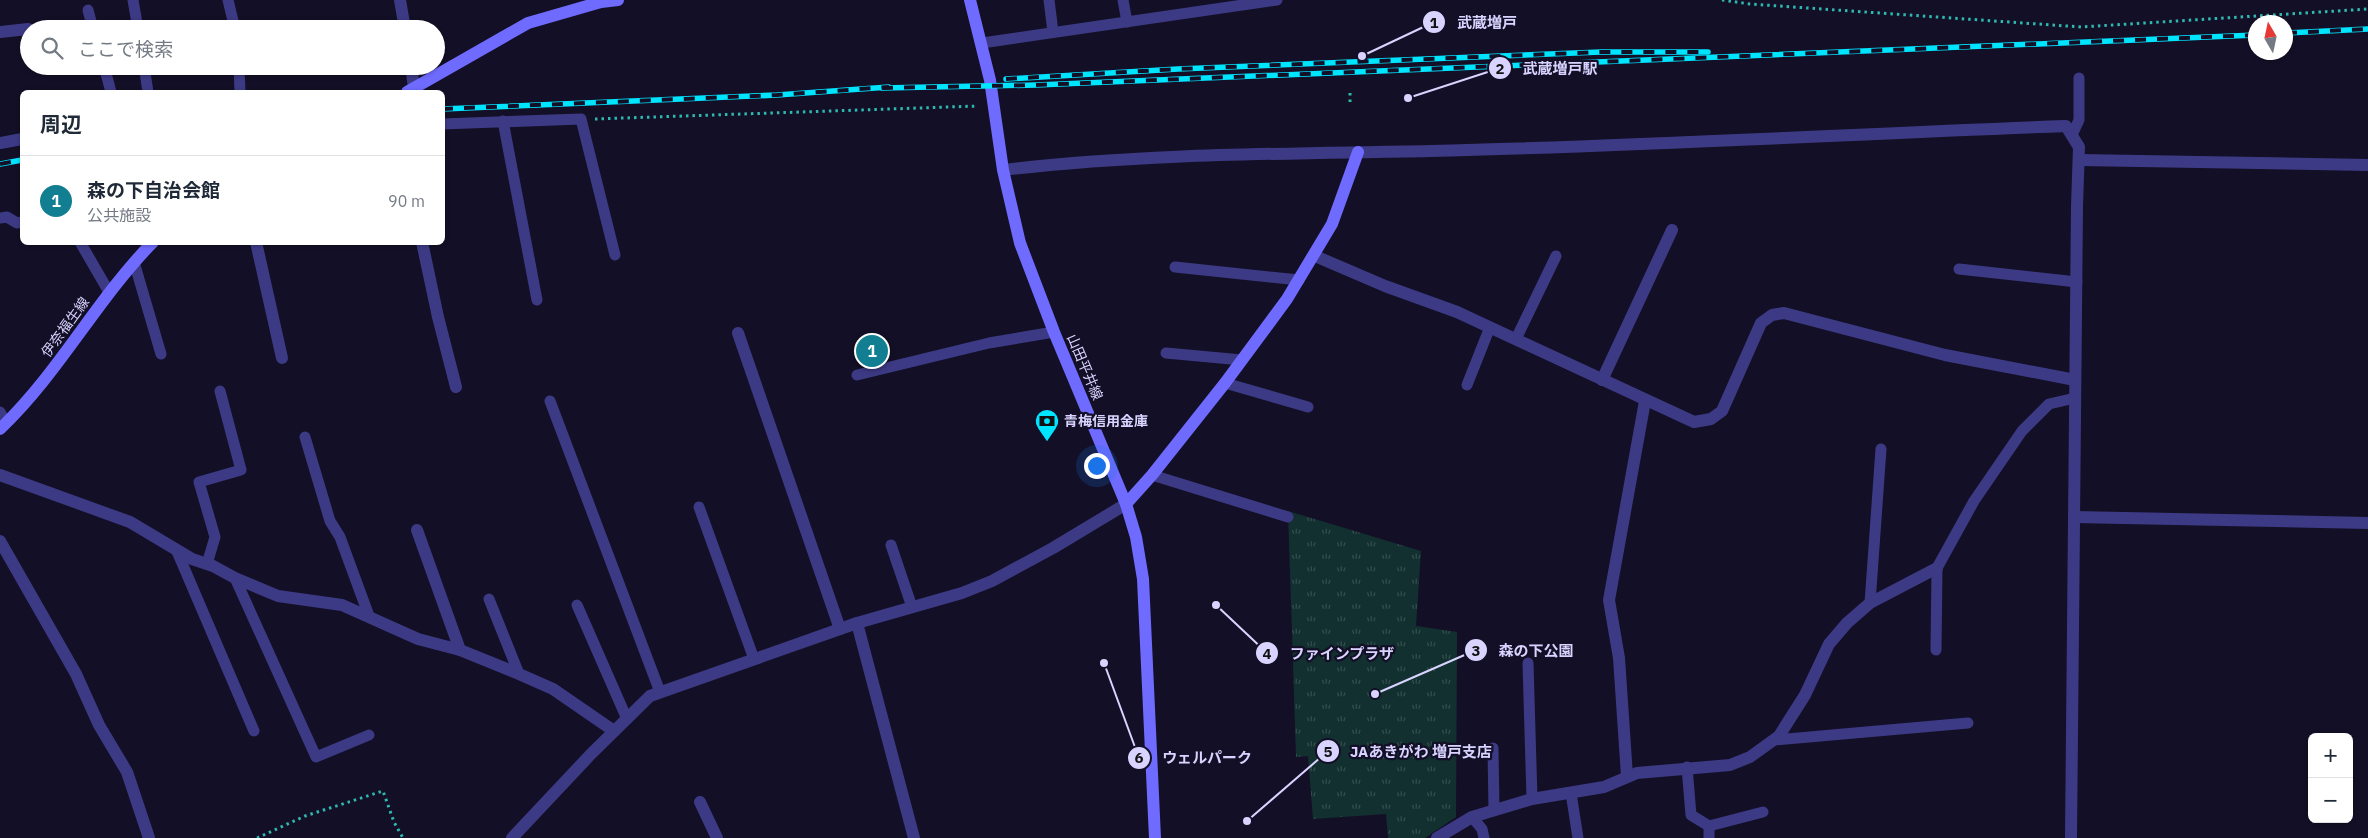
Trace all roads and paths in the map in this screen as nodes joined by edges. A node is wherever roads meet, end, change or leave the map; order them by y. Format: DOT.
graph roads {
  1 [pos="133,0"];
  2 [pos="228,0"];
  3 [pos="400,0"];
  4 [pos="616,0"];
  5 [pos="970,0"];
  6 [pos="1049,0"];
  7 [pos="1123,0"];
  8 [pos="1277,0"];
  9 [pos="1722,0"];
  10 [pos="1198,6"];
  11 [pos="2368,9"];
  12 [pos="88,10"];
  13 [pos="91,20"];
  14 [pos="136,20"];
  15 [pos="233,20"];
  16 [pos="403,20"];
  17 [pos="1126,22"];
  18 [pos="20,29"];
  19 [pos="0,32"];
  20 [pos="1054,32"];
  21 [pos="982,43"];
  22 [pos="445,70"];
  23 [pos="106,75"];
  24 [pos="145,75"];
  25 [pos="239,75"];
  26 [pos="411,75"];
  27 [pos="436,75"];
  28 [pos="2079,78"];
  29 [pos="110,90"];
  30 [pos="148,90"];
  31 [pos="240,90"];
  32 [pos="410,90"];
  33 [pos="1350,93"];
  34 [pos="1350,104"];
  35 [pos="993,106"];
  36 [pos="582,119"];
  37 [pos="503,120"];
  38 [pos="445,124"];
  39 [pos="2072,135"];
  40 [pos="20,139"];
  41 [pos="0,142"];
  42 [pos="1358,152"];
  43 [pos="2080,160"];
  44 [pos="2368,165"];
  45 [pos="1003,170"];
  46 [pos="0,218"];
  47 [pos="20,222"];
  48 [pos="1672,230"];
  49 [pos="82,245"];
  50 [pos="150,245"];
  51 [pos="257,245"];
  52 [pos="423,245"];
  53 [pos="615,255"];
  54 [pos="1314,256"];
  55 [pos="1556,256"];
  56 [pos="134,262"];
  57 [pos="1174,267"];
  58 [pos="1959,268"];
  59 [pos="1299,280"];
  60 [pos="2077,282"];
  61 [pos="109,292"];
  62 [pos="537,300"];
  63 [pos="1490,327"];
  64 [pos="1054,332"];
  65 [pos="738,333"];
  66 [pos="1516,339"];
  67 [pos="1166,353"];
  68 [pos="161,354"];
  69 [pos="282,358"];
  70 [pos="1242,360"];
  71 [pos="857,375"];
  72 [pos="1602,380"];
  73 [pos="2075,380"];
  74 [pos="1225,383"];
  75 [pos="1466,385"];
  76 [pos="456,387"];
  77 [pos="220,391"];
  78 [pos="2075,398"];
  79 [pos="550,401"];
  80 [pos="1645,401"];
  81 [pos="1308,407"];
  82 [pos="2,422"];
  83 [pos="305,437"];
  84 [pos="1881,450"];
  85 [pos="0,475"];
  86 [pos="1152,475"];
  87 [pos="1126,504"];
  88 [pos="699,507"];
  89 [pos="1288,518"];
  90 [pos="2074,518"];
  91 [pos="2368,523"];
  92 [pos="417,530"];
  93 [pos="0,541"];
  94 [pos="890,545"];
  95 [pos="176,549"];
  96 [pos="207,564"];
  97 [pos="1937,568"];
  98 [pos="235,578"];
  99 [pos="489,600"];
  100 [pos="1870,603"];
  101 [pos="577,605"];
  102 [pos="912,607"];
  103 [pos="369,616"];
  104 [pos="856,623"];
  105 [pos="840,629"];
  106 [pos="460,650"];
  107 [pos="1936,650"];
  108 [pos="754,658"];
  109 [pos="1528,663"];
  110 [pos="519,674"];
  111 [pos="660,692"];
  112 [pos="627,719"];
  113 [pos="1968,723"];
  114 [pos="614,730"];
  115 [pos="254,731"];
  116 [pos="369,735"];
  117 [pos="1774,740"];
  118 [pos="1493,748"];
  119 [pos="1687,767"];
  120 [pos="1627,776"];
  121 [pos="1571,793"];
  122 [pos="1532,799"];
  123 [pos="700,802"];
  124 [pos="1494,810"];
  125 [pos="1763,812"];
  126 [pos="1472,817"];
  127 [pos="1709,826"];
  128 [pos="149,838"];
  129 [pos="257,838"];
  130 [pos="403,838"];
  131 [pos="512,838"];
  132 [pos="717,838"];
  133 [pos="914,838"];
  134 [pos="1154,838"];
  135 [pos="1437,838"];
  136 [pos="1484,838"];
  137 [pos="1578,838"];
  138 [pos="1709,838"];
  139 [pos="2071,838"];
  1 -- 14 [label="lane"];
  2 -- 15 [label="lane"];
  3 -- 16 [label="street"];
  4 -- 22 [label="main road"];
  5 -- 21 [label="main road, 山田平井線"];
  6 -- 20 [label="lane"];
  7 -- 17 [label="lane"];
  8 -- 10 [label="lane"];
  9 -- 11 [label="path"];
  10 -- 17 [label="lane"];
  12 -- 13 [label="lane"];
  17 -- 20 [label="lane"];
  18 -- 19 [label="street"];
  20 -- 21 [label="lane"];
  21 -- 35 [label="main road, 山田平井線"];
  23 -- 29 [label="lane"];
  24 -- 30 [label="lane"];
  25 -- 31 [label="lane"];
  26 -- 32 [label="street"];
  27 -- 32 [label="main road"];
  28 -- 39 [label="lane"];
  33 -- 34 [label="path"];
  35 -- 36 [label="path"];
  35 -- 45 [label="main road, 山田平井線"];
  36 -- 37 [label="lane"];
  36 -- 53 [label="lane"];
  37 -- 38 [label="lane"];
  37 -- 62 [label="lane"];
  39 -- 42 [label="street"];
  39 -- 43 [label="street"];
  40 -- 41 [label="street"];
  42 -- 45 [label="street"];
  42 -- 54 [label="main road"];
  43 -- 44 [label="street"];
  43 -- 60 [label="street"];
  45 -- 64 [label="main road, 山田平井線"];
  46 -- 47 [label="lane"];
  48 -- 72 [label="street"];
  49 -- 61 [label="lane"];
  50 -- 56 [label="main road, 伊奈福生線"];
  51 -- 69 [label="street"];
  52 -- 76 [label="street"];
  54 -- 59 [label="main road"];
  54 -- 63 [label="street"];
  55 -- 66 [label="lane"];
  56 -- 61 [label="main road, 伊奈福生線"];
  56 -- 68 [label="lane"];
  57 -- 59 [label="lane"];
  58 -- 60 [label="lane"];
  59 -- 70 [label="main road"];
  60 -- 73 [label="street"];
  61 -- 82 [label="main road, 伊奈福生線"];
  63 -- 66 [label="street"];
  63 -- 75 [label="lane"];
  64 -- 71 [label="lane"];
  64 -- 87 [label="main road, 山田平井線"];
  65 -- 105 [label="street"];
  66 -- 72 [label="street"];
  67 -- 70 [label="lane"];
  70 -- 74 [label="main road"];
  72 -- 80 [label="street"];
  73 -- 78 [label="street"];
  73 -- 80 [label="street"];
  74 -- 81 [label="lane"];
  74 -- 86 [label="main road"];
  77 -- 96 [label="lane"];
  78 -- 90 [label="street"];
  78 -- 97 [label="lane"];
  79 -- 111 [label="lane"];
  80 -- 120 [label="street"];
  83 -- 103 [label="lane"];
  84 -- 100 [label="lane"];
  85 -- 95 [label="street"];
  86 -- 87 [label="main road"];
  86 -- 89 [label="lane"];
  87 -- 102 [label="street"];
  87 -- 134 [label="main road, 山田平井線"];
  88 -- 108 [label="lane"];
  90 -- 91 [label="street"];
  90 -- 139 [label="street"];
  92 -- 106 [label="street"];
  93 -- 128 [label="street"];
  94 -- 102 [label="lane"];
  95 -- 96 [label="street"];
  95 -- 115 [label="lane"];
  96 -- 98 [label="street"];
  97 -- 100 [label="street"];
  97 -- 107 [label="lane"];
  98 -- 103 [label="street"];
  98 -- 116 [label="lane"];
  99 -- 110 [label="lane"];
  100 -- 117 [label="street"];
  101 -- 112 [label="lane"];
  102 -- 104 [label="street"];
  103 -- 106 [label="street"];
  104 -- 105 [label="street"];
  104 -- 133 [label="street"];
  105 -- 108 [label="street"];
  106 -- 110 [label="street"];
  108 -- 111 [label="street"];
  109 -- 122 [label="lane"];
  110 -- 114 [label="street"];
  111 -- 112 [label="street"];
  112 -- 114 [label="street"];
  113 -- 117 [label="lane"];
  114 -- 131 [label="street"];
  117 -- 119 [label="street"];
  118 -- 124 [label="lane"];
  119 -- 120 [label="street"];
  119 -- 127 [label="lane"];
  120 -- 121 [label="street"];
  121 -- 122 [label="street"];
  121 -- 137 [label="lane"];
  122 -- 124 [label="street"];
  123 -- 132 [label="street"];
  124 -- 126 [label="street"];
  125 -- 127 [label="lane"];
  126 -- 135 [label="street"];
  126 -- 136 [label="lane"];
  127 -- 138 [label="lane"];
  129 -- 130 [label="path"];
}
